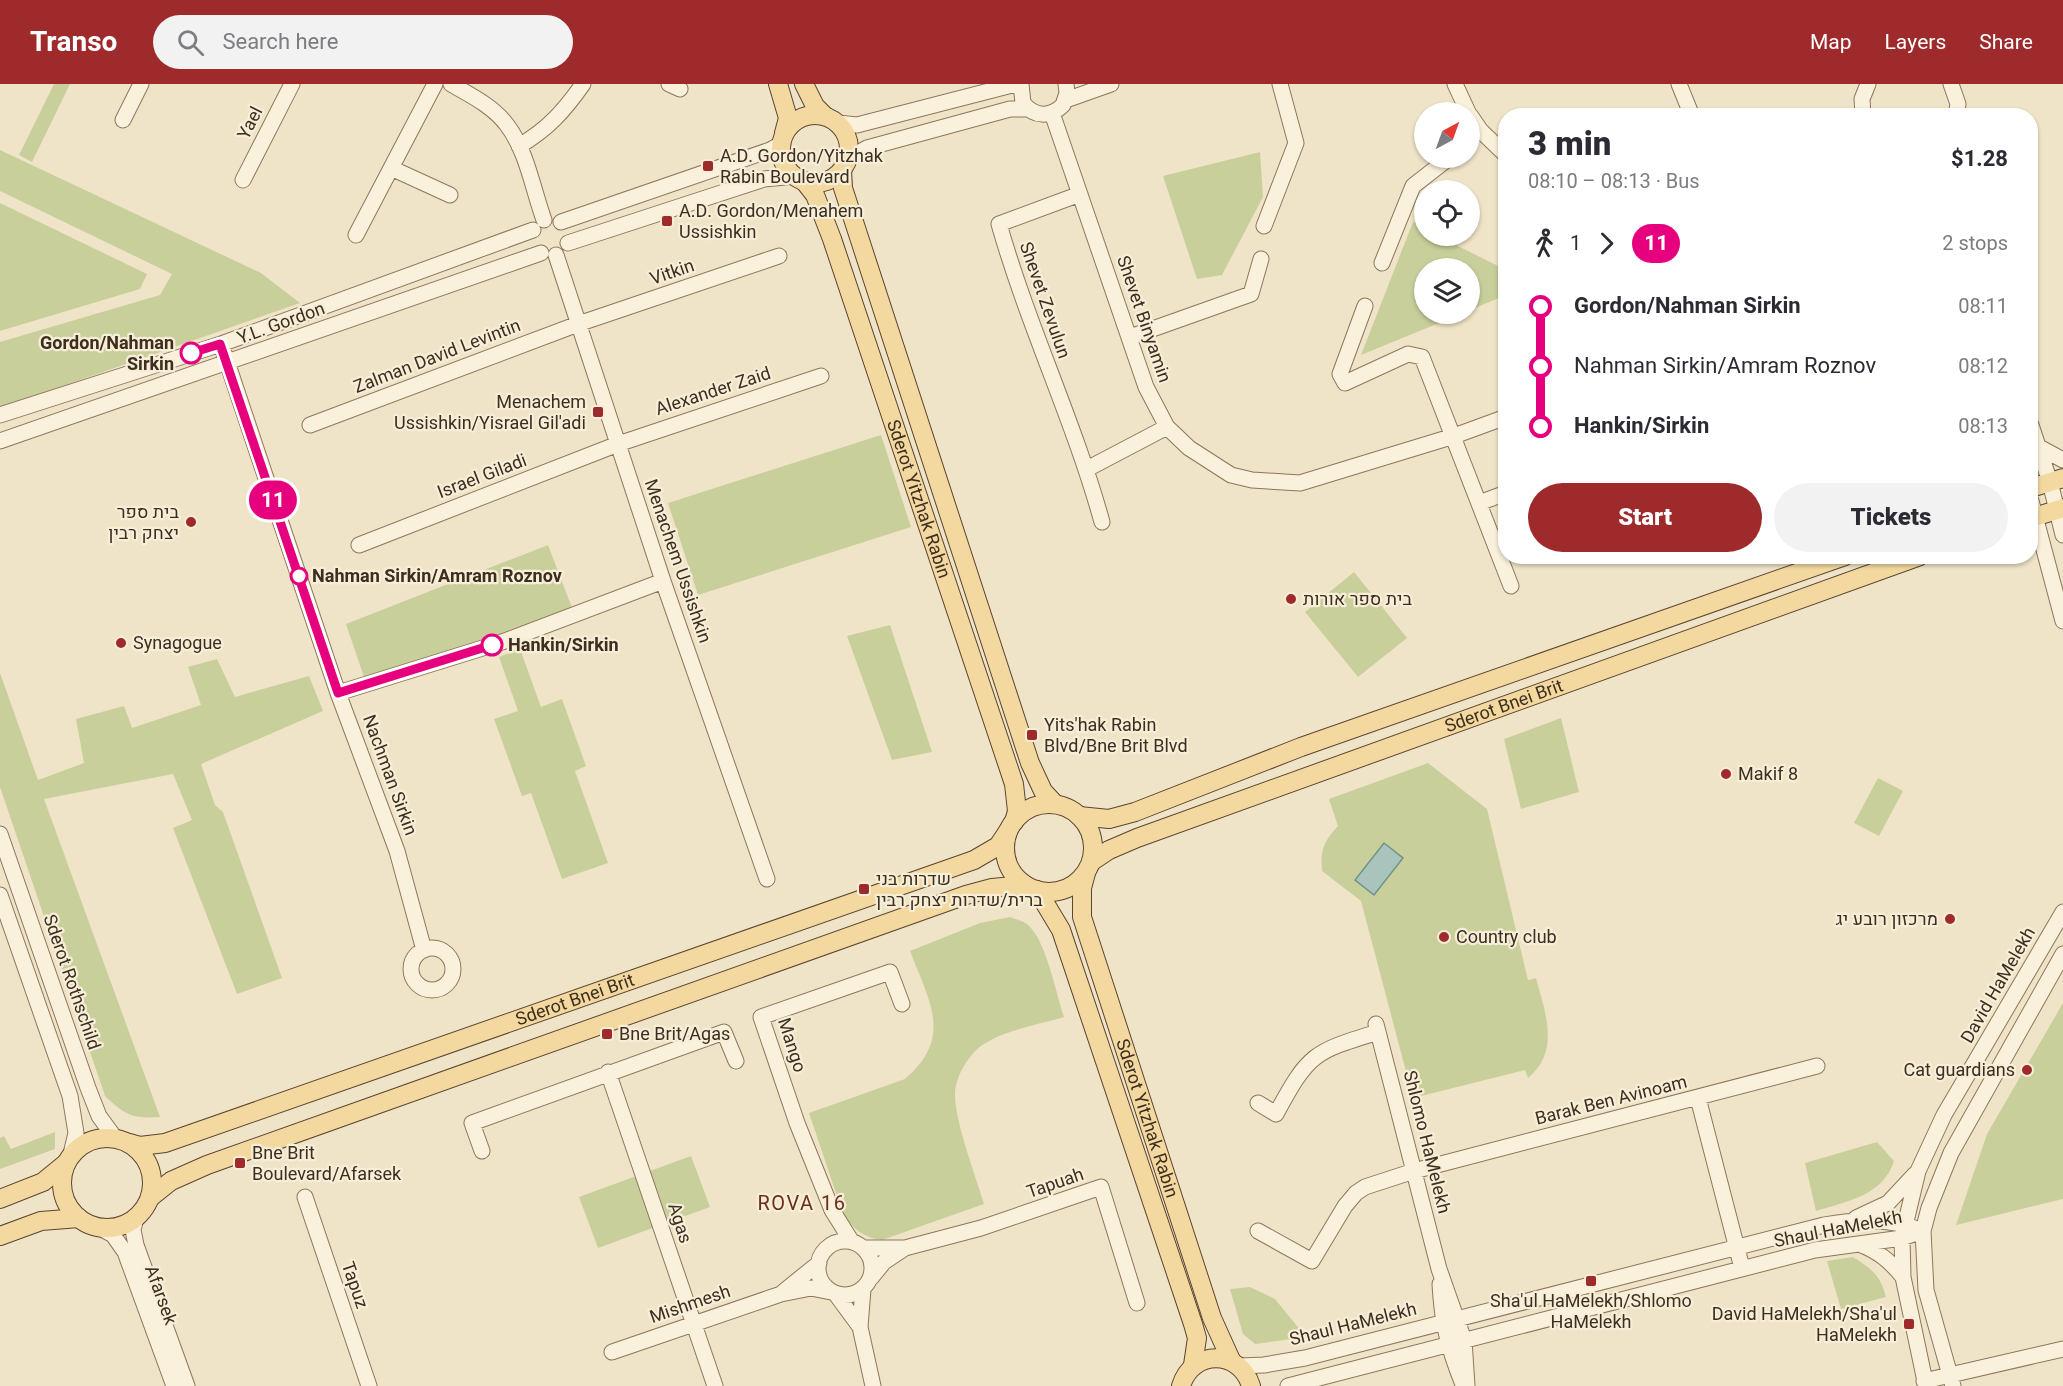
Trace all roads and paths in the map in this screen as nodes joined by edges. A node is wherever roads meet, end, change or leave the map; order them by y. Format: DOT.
graph roads {
  1 [pos="141,84"];
  2 [pos="292,84"];
  3 [pos="435,84"];
  4 [pos="451,84"];
  5 [pos="583,84"];
  6 [pos="778,84"];
  7 [pos="804,84"];
  8 [pos="1016,84"];
  9 [pos="1020,84"];
  10 [pos="1111,84"];
  11 [pos="1280,84"];
  12 [pos="1455,84"];
  13 [pos="1679,84"];
  14 [pos="1868,84"];
  15 [pos="1957,85"];
  16 [pos="1066,92"];
  17 [pos="1463,102"];
  18 [pos="1689,108"];
  19 [pos="1863,108"];
  20 [pos="1957,108"];
  21 [pos="1028,109"];
  22 [pos="1052,113"];
  23 [pos="123,120"];
  24 [pos="831,120"];
  25 [pos="782,139"];
  26 [pos="1480,139"];
  27 [pos="519,146"];
  28 [pos="1498,150"];
  29 [pos="845,164"];
  30 [pos="391,168"];
  31 [pos="1436,168"];
  32 [pos="799,179"];
  33 [pos="243,180"];
  34 [pos="1080,194"];
  35 [pos="450,195"];
  36 [pos="561,222"];
  37 [pos="539,225"];
  38 [pos="1264,226"];
  39 [pos="356,236"];
  40 [pos="567,243"];
  41 [pos="548,254"];
  42 [pos="779,256"];
  43 [pos="1261,259"];
  44 [pos="1382,263"];
  45 [pos="1365,306"];
  46 [pos="578,324"];
  47 [pos="1130,337"];
  48 [pos="220,344"];
  49 [pos="227,363"];
  50 [pos="821,376"];
  51 [pos="0,415"];
  52 [pos="1498,420"];
  53 [pos="310,425"];
  54 [pos="1167,428"];
  55 [pos="1454,436"];
  56 [pos="0,441"];
  57 [pos="618,444"];
  58 [pos="2038,444"];
  59 [pos="2039,447"];
  60 [pos="2063,460"];
  61 [pos="1087,468"];
  62 [pos="2057,479"];
  63 [pos="2038,486"];
  64 [pos="1498,496"];
  65 [pos="1479,503"];
  66 [pos="2060,509"];
  67 [pos="2038,511"];
  68 [pos="1102,522"];
  69 [pos="2038,528"];
  70 [pos="2063,534"];
  71 [pos="1498,541"];
  72 [pos="359,545"];
  73 [pos="2038,552"];
  74 [pos="2049,562"];
  75 [pos="1506,564"];
  76 [pos="1822,564"];
  77 [pos="1898,564"];
  78 [pos="663,580"];
  79 [pos="1511,586"];
  80 [pos="2063,621"];
  81 [pos="338,693"];
  82 [pos="1055,804"];
  83 [pos="1079,816"];
  84 [pos="1011,826"];
  85 [pos="0,834"];
  86 [pos="1089,868"];
  87 [pos="767,879"];
  88 [pos="1031,888"];
  89 [pos="0,895"];
  90 [pos="2063,912"];
  91 [pos="424,950"];
  92 [pos="2063,954"];
  93 [pos="902,1004"];
  94 [pos="736,1061"];
  95 [pos="1817,1066"];
  96 [pos="608,1072"];
  97 [pos="1698,1098"];
  98 [pos="1258,1103"];
  99 [pos="123,1140"];
  100 [pos="482,1151"];
  101 [pos="68,1159"];
  102 [pos="1414,1171"];
  103 [pos="1918,1171"];
  104 [pos="151,1197"];
  105 [pos="305,1197"];
  106 [pos="0,1199"];
  107 [pos="832,1210"];
  108 [pos="79,1218"];
  109 [pos="135,1218"];
  110 [pos="1850,1220"];
  111 [pos="100,1227"];
  112 [pos="1258,1231"];
  113 [pos="1904,1231"];
  114 [pos="1923,1231"];
  115 [pos="0,1236"];
  116 [pos="1856,1243"];
  117 [pos="858,1245"];
  118 [pos="830,1246"];
  119 [pos="1736,1246"];
  120 [pos="905,1248"];
  121 [pos="819,1263"];
  122 [pos="1742,1268"];
  123 [pos="1439,1269"];
  124 [pos="1903,1277"];
  125 [pos="867,1283"];
  126 [pos="833,1292"];
  127 [pos="781,1294"];
  128 [pos="1137,1303"];
  129 [pos="1458,1318"];
  130 [pos="1442,1322"];
  131 [pos="694,1323"];
  132 [pos="860,1327"];
  133 [pos="1464,1340"];
  134 [pos="1447,1344"];
  135 [pos="2063,1349"];
  136 [pos="612,1352"];
  137 [pos="1235,1363"];
  138 [pos="1193,1365"];
  139 [pos="1952,1380"];
  140 [pos="1925,1383"];
  141 [pos="174,1386"];
  142 [pos="187,1386"];
  143 [pos="369,1386"];
  144 [pos="715,1386"];
  145 [pos="873,1386"];
  146 [pos="1181,1386"];
  147 [pos="1251,1386"];
  148 [pos="1288,1386"];
  149 [pos="1465,1386"];
  1 -- 23 [label="street"];
  2 -- 33 [label="street, Yael"];
  3 -- 30 [label="street"];
  4 -- 27 [label="street"];
  5 -- 27 [label="street"];
  6 -- 25 [label="main road"];
  7 -- 24 [label="main road"];
  8 -- 24 [label="street"];
  9 -- 21 [label="street"];
  10 -- 16 [label="street"];
  11 -- 38 [label="street"];
  12 -- 17 [label="street"];
  13 -- 18 [label="street"];
  14 -- 19 [label="street"];
  15 -- 20 [label="street"];
  16 -- 22 [label="street"];
  21 -- 22 [label="street"];
  21 -- 29 [label="street"];
  22 -- 34 [label="street, Shevet Binyamin"];
  24 -- 25 [label="main road"];
  24 -- 29 [label="main road"];
  25 -- 32 [label="main road"];
  25 -- 36 [label="street"];
  26 -- 28 [label="street"];
  27 -- 37 [label="street"];
  29 -- 32 [label="main road"];
  29 -- 82 [label="main road, Sderot Yitzhak Rabin"];
  30 -- 35 [label="street"];
  30 -- 39 [label="street"];
  31 -- 44 [label="street"];
  32 -- 40 [label="street"];
  32 -- 84 [label="main road, Sderot Yitzhak Rabin"];
  34 -- 47 [label="street, Shevet Binyamin"];
  34 -- 61 [label="street, Shevet Zevulun"];
  36 -- 37 [label="street"];
  36 -- 40 [label="street"];
  37 -- 41 [label="street"];
  37 -- 48 [label="street, Y.L. Gordon"];
  40 -- 41 [label="street"];
  41 -- 46 [label="street, Menachem Ussishkin"];
  41 -- 49 [label="street, Y.L. Gordon"];
  42 -- 46 [label="street, Vitkin"];
  43 -- 47 [label="street"];
  45 -- 55 [label="street"];
  46 -- 53 [label="street, Zalman David Levintin"];
  46 -- 57 [label="street, Menachem Ussishkin"];
  47 -- 54 [label="street, Shevet Binyamin"];
  48 -- 49 [label="street, Nachman Sirkin"];
  48 -- 51 [label="street, Y.L. Gordon"];
  49 -- 56 [label="street, Y.L. Gordon"];
  49 -- 81 [label="street, Nachman Sirkin"];
  50 -- 57 [label="street, Alexander Zaid"];
  52 -- 55 [label="street, Shevet Binyamin"];
  54 -- 55 [label="street, Shevet Binyamin"];
  54 -- 61 [label="street"];
  55 -- 65 [label="street"];
  57 -- 72 [label="street, Israel Giladi"];
  57 -- 78 [label="street, Menachem Ussishkin"];
  58 -- 59 [label="street"];
  59 -- 60 [label="street"];
  59 -- 62 [label="street"];
  61 -- 68 [label="street, Shevet Zevulun"];
  62 -- 63 [label="main road"];
  62 -- 66 [label="street"];
  64 -- 65 [label="street"];
  65 -- 71 [label="street"];
  66 -- 67 [label="main road"];
  66 -- 70 [label="street"];
  69 -- 74 [label="street"];
  73 -- 74 [label="street"];
  74 -- 80 [label="street"];
  75 -- 79 [label="street"];
  76 -- 83 [label="main road, Sderot Bnei Brit"];
  77 -- 86 [label="main road, Sderot Bnei Brit"];
  78 -- 81 [label="street"];
  78 -- 87 [label="street, Menachem Ussishkin"];
  81 -- 91 [label="street, Nachman Sirkin"];
  82 -- 83 [label="main road"];
  82 -- 84 [label="main road"];
  83 -- 86 [label="main road"];
  84 -- 88 [label="main road"];
  84 -- 99 [label="main road, Sderot Bnei Brit"];
  85 -- 99 [label="street, Sderot Rothschild"];
  86 -- 88 [label="main road"];
  86 -- 137 [label="main road, Sderot Yitzhak Rabin"];
  88 -- 104 [label="main road, Sderot Bnei Brit"];
  88 -- 138 [label="main road, Sderot Yitzhak Rabin"];
  89 -- 101 [label="street"];
  90 -- 103 [label="street, David HaMelekh"];
  92 -- 114 [label="street"];
  93 -- 107 [label="street, Mango"];
  94 -- 96 [label="street"];
  95 -- 97 [label="street, Barak Ben Avinoam"];
  96 -- 100 [label="street"];
  96 -- 131 [label="street, Agas"];
  97 -- 102 [label="street, Barak Ben Avinoam"];
  97 -- 119 [label="street"];
  98 -- 102 [label="street, Shlomo HaMelekh"];
  99 -- 101 [label="main road"];
  99 -- 104 [label="main road"];
  101 -- 106 [label="main road"];
  101 -- 108 [label="main road"];
  102 -- 112 [label="street, Barak Ben Avinoam"];
  102 -- 123 [label="street, Shlomo HaMelekh"];
  103 -- 110 [label="street"];
  103 -- 113 [label="street, David HaMelekh"];
  104 -- 109 [label="main road"];
  105 -- 143 [label="street, Tapuz"];
  107 -- 117 [label="street, Mango"];
  107 -- 118 [label="street, Mango"];
  108 -- 111 [label="main road"];
  108 -- 115 [label="main road"];
  109 -- 111 [label="main road"];
  109 -- 142 [label="street, Afarsek"];
  110 -- 113 [label="street, Shaul HaMelekh"];
  110 -- 119 [label="street, Shaul HaMelekh"];
  111 -- 141 [label="street, Afarsek"];
  113 -- 114 [label="street, Shaul HaMelekh"];
  113 -- 116 [label="street, Shaul HaMelekh"];
  113 -- 124 [label="street, David HaMelekh"];
  114 -- 139 [label="street"];
  116 -- 122 [label="street, Shaul HaMelekh"];
  116 -- 124 [label="street"];
  117 -- 118 [label="street"];
  117 -- 120 [label="street, Tapuah"];
  117 -- 125 [label="street"];
  118 -- 121 [label="street"];
  119 -- 122 [label="street"];
  119 -- 129 [label="street, Shaul HaMelekh"];
  120 -- 125 [label="street, Tapuah"];
  120 -- 128 [label="street, Tapuah"];
  121 -- 126 [label="street"];
  121 -- 127 [label="street, Mishmesh"];
  122 -- 133 [label="street, Shaul HaMelekh"];
  123 -- 129 [label="street, Shlomo HaMelekh"];
  123 -- 130 [label="street, Shlomo HaMelekh"];
  124 -- 140 [label="street, David HaMelekh"];
  125 -- 126 [label="street"];
  125 -- 132 [label="street"];
  126 -- 127 [label="street, Mishmesh"];
  126 -- 132 [label="street"];
  127 -- 131 [label="street, Mishmesh"];
  129 -- 130 [label="street, Shaul HaMelekh"];
  129 -- 133 [label="street, Shlomo HaMelekh"];
  130 -- 134 [label="street, Shlomo HaMelekh"];
  130 -- 137 [label="street, Shaul HaMelekh"];
  131 -- 136 [label="street, Mishmesh"];
  131 -- 144 [label="street, Agas"];
  132 -- 145 [label="street"];
  133 -- 134 [label="street, Shaul HaMelekh"];
  133 -- 149 [label="street, Shlomo HaMelekh"];
  134 -- 148 [label="street, Shaul HaMelekh"];
  134 -- 149 [label="street, Shlomo HaMelekh"];
  135 -- 139 [label="street"];
  137 -- 138 [label="main road"];
  137 -- 147 [label="main road, Sderot Yitzhak Rabin"];
  138 -- 146 [label="main road"];
  139 -- 140 [label="street"];
}
